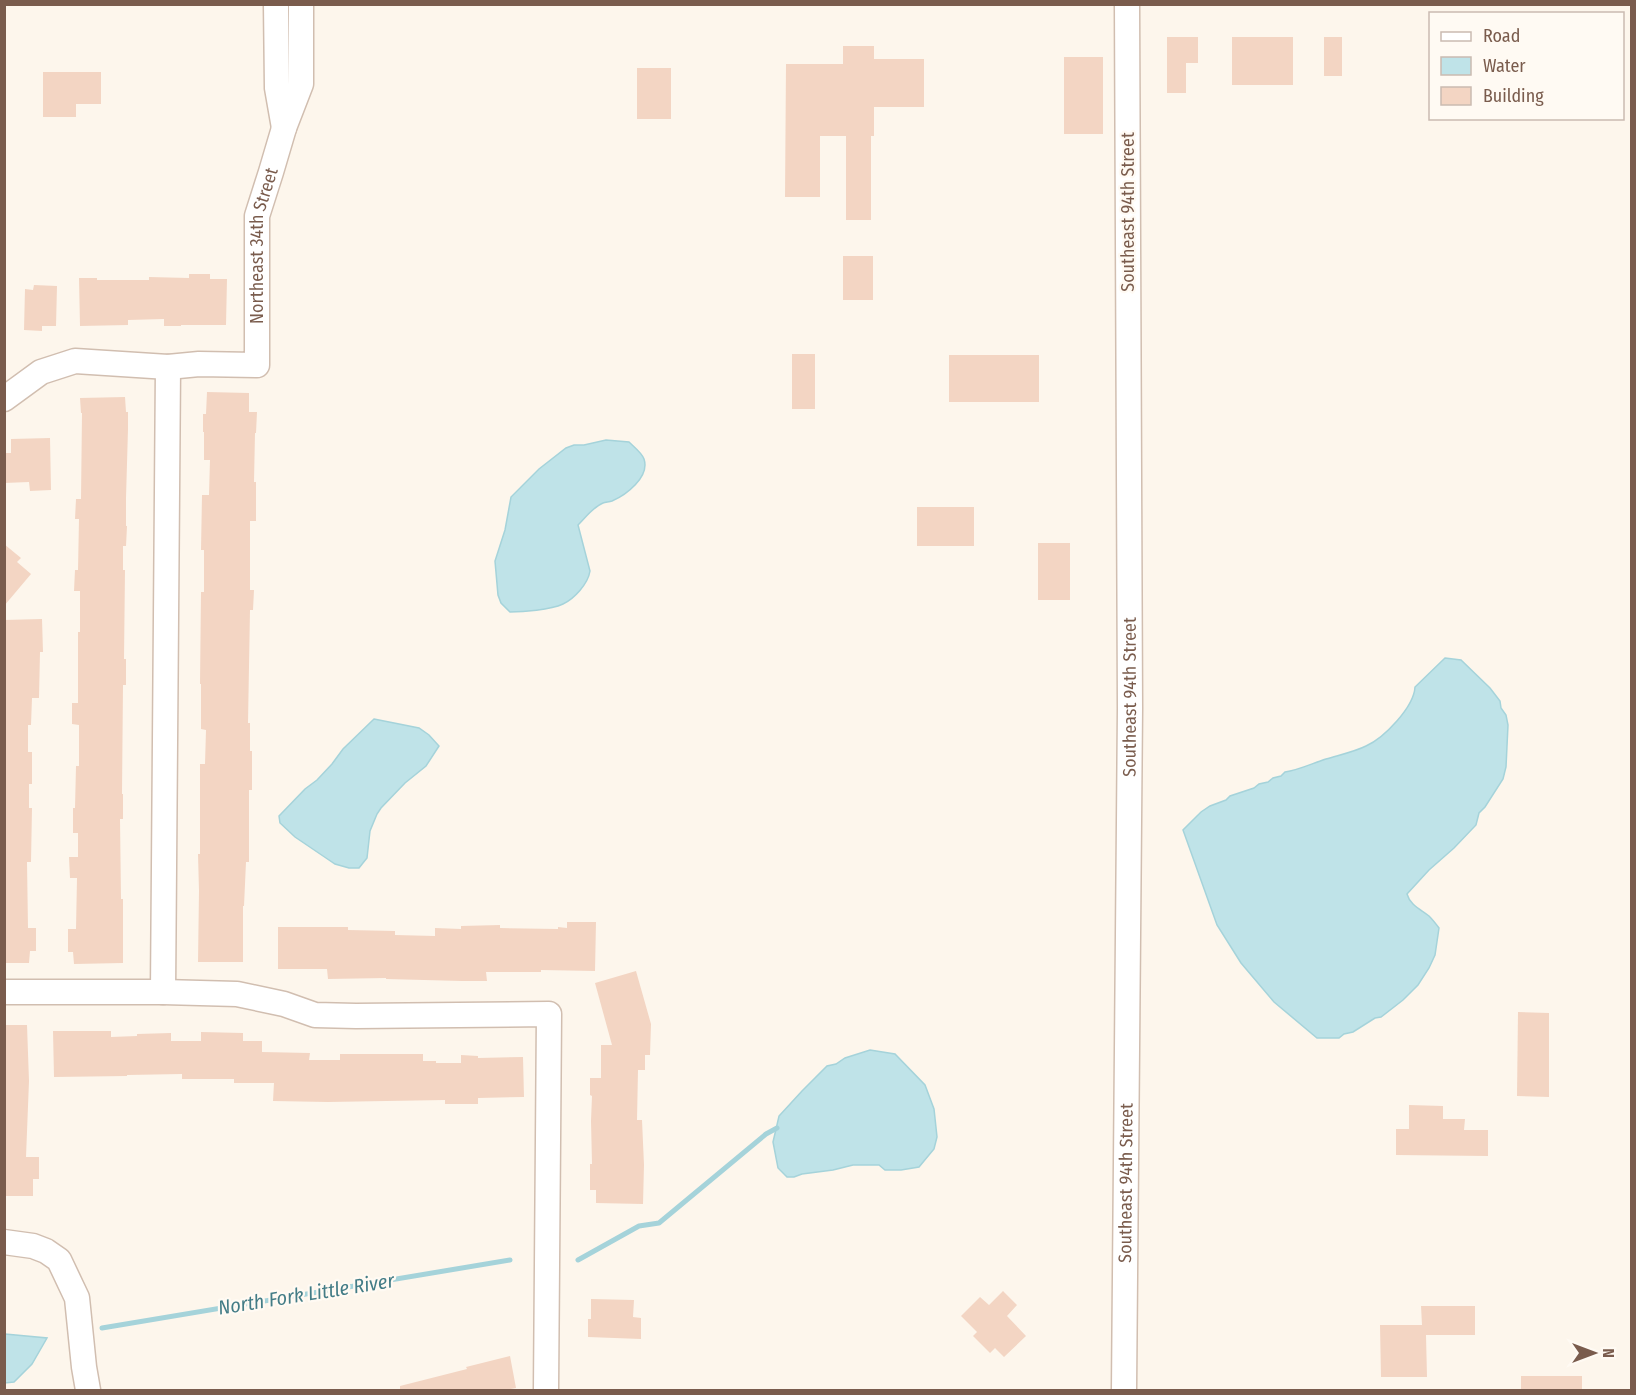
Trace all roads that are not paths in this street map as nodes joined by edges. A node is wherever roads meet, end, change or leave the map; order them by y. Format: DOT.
graph roads {
  1 [pos="276,4"];
  2 [pos="301,4"];
  3 [pos="1127,4"];
  4 [pos="284,128"];
  5 [pos="168,367"];
  6 [pos="4,399"];
  7 [pos="4,992"];
  8 [pos="163,992"];
  9 [pos="4,1242"];
  10 [pos="88,1390"];
  11 [pos="546,1390"];
  12 [pos="1125,1390"];
  1 -- 4 [label="street, Northeast 34th Street"];
  2 -- 4 [label="street, Northeast 34th Street"];
  3 -- 12 [label="street, Southeast 94th Street"];
  4 -- 5 [label="street, Northeast 34th Street"];
  5 -- 6 [label="street"];
  5 -- 8 [label="street"];
  7 -- 8 [label="street"];
  8 -- 11 [label="street"];
  9 -- 10 [label="street"];
}
